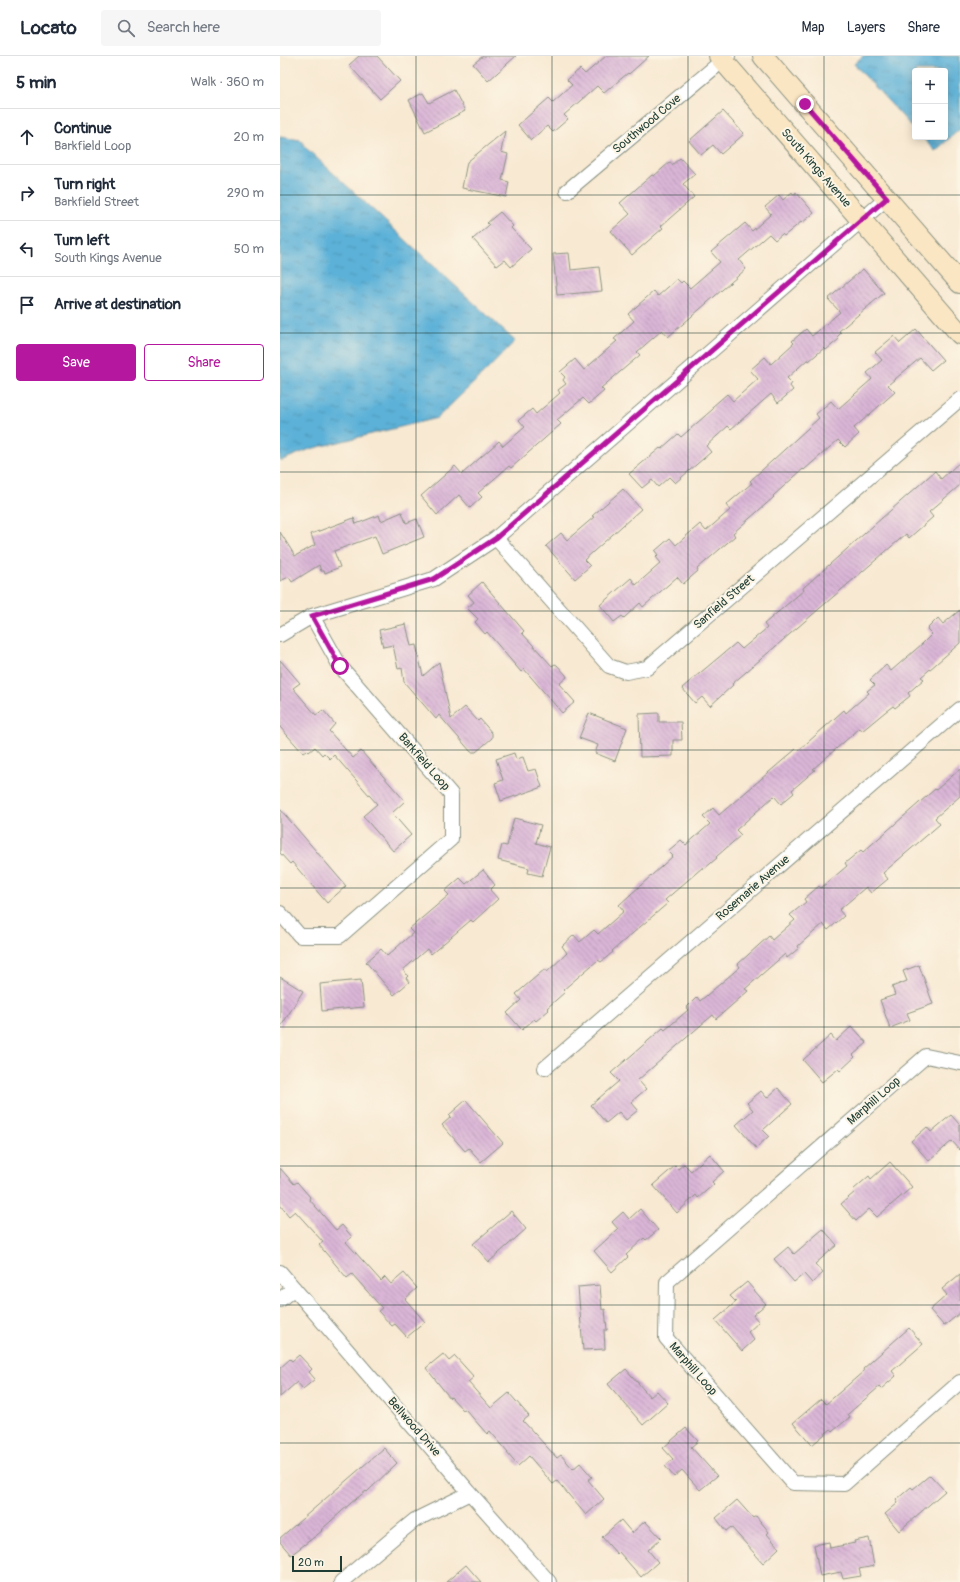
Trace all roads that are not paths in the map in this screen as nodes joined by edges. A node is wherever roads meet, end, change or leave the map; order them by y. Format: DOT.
graph roads {
  1 [pos="764,56"];
  2 [pos="723,58"];
  3 [pos="567,191"];
  4 [pos="887,198"];
  5 [pos="861,220"];
  6 [pos="960,283"];
  7 [pos="960,334"];
  8 [pos="960,399"];
  9 [pos="496,538"];
  10 [pos="312,616"];
  11 [pos="280,635"];
  12 [pos="960,709"];
  13 [pos="280,913"];
  14 [pos="960,1064"];
  15 [pos="545,1068"];
  16 [pos="280,1272"];
  17 [pos="294,1288"];
  18 [pos="280,1300"];
  19 [pos="960,1382"];
  20 [pos="470,1493"];
  21 [pos="341,1582"];
  22 [pos="549,1582"];
  1 -- 4 [label="main road"];
  2 -- 3 [label="street, Southwood Cove"];
  2 -- 5 [label="main road, South Kings Avenue"];
  4 -- 5 [label="street"];
  4 -- 6 [label="main road"];
  5 -- 7 [label="main road, South Kings Avenue"];
  5 -- 9 [label="street"];
  8 -- 9 [label="street, Sanfield Street"];
  9 -- 10 [label="street"];
  10 -- 11 [label="street"];
  10 -- 13 [label="street, Barkfield Loop"];
  12 -- 15 [label="street, Rosemarie Avenue"];
  14 -- 19 [label="street, Marphill Loop"];
  16 -- 17 [label="street, Bellwood Drive"];
  17 -- 18 [label="street"];
  17 -- 20 [label="street, Bellwood Drive"];
  20 -- 21 [label="street"];
  20 -- 22 [label="street, Bellwood Drive"];
}
